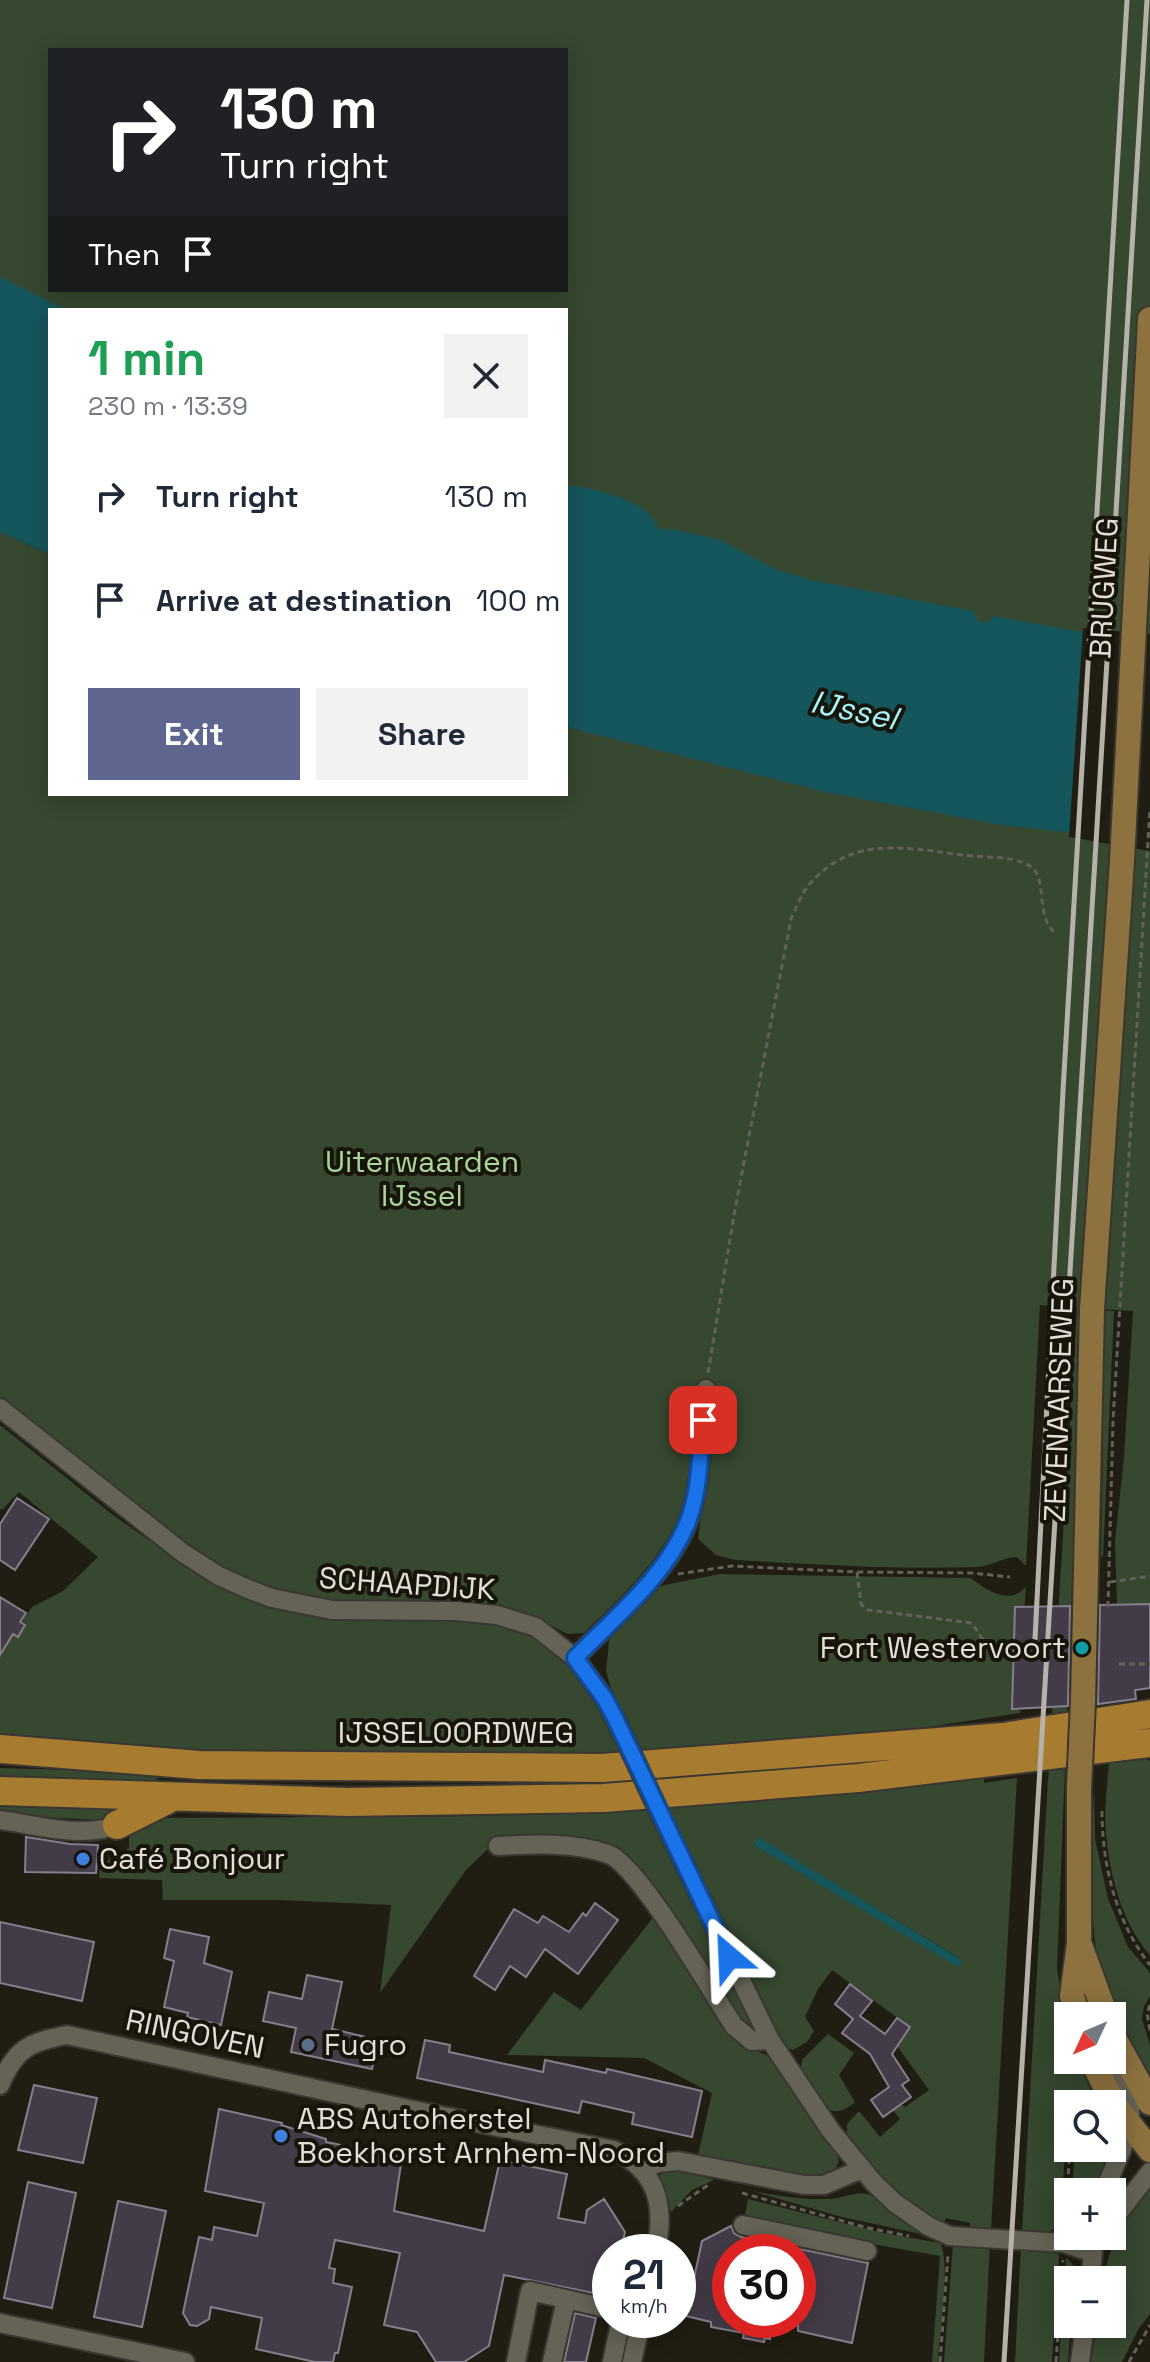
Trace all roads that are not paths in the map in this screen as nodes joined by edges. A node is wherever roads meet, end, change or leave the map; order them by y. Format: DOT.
graph roads {
  1 [pos="1150,319"];
  2 [pos="1122,861"];
  3 [pos="706,1389"];
  4 [pos="0,1408"];
  5 [pos="575,1658"];
  6 [pos="1150,1714"];
  7 [pos="1150,1743"];
  8 [pos="0,1749"];
  9 [pos="0,1791"];
  10 [pos="170,1798"];
  11 [pos="0,1820"];
  12 [pos="117,1825"];
  13 [pos="498,1846"];
  14 [pos="1079,1943"];
  15 [pos="1074,2002"];
  16 [pos="1089,2002"];
  17 [pos="1101,2002"];
  18 [pos="770,2040"];
  19 [pos="1126,2059"];
  20 [pos="1099,2074"];
  21 [pos="1117,2074"];
  22 [pos="0,2085"];
  23 [pos="1150,2103"];
  24 [pos="1140,2126"];
  25 [pos="1150,2150"];
  26 [pos="862,2169"];
  27 [pos="642,2170"];
  28 [pos="1150,2172"];
  29 [pos="1112,2178"];
  30 [pos="1126,2203"];
  31 [pos="743,2225"];
  32 [pos="658,2234"];
  33 [pos="1054,2242"];
  34 [pos="867,2251"];
  35 [pos="566,2300"];
  36 [pos="592,2305"];
  37 [pos="0,2323"];
  38 [pos="617,2338"];
  39 [pos="637,2338"];
  40 [pos="1083,2338"];
  41 [pos="185,2362"];
  42 [pos="516,2362"];
  43 [pos="552,2362"];
  44 [pos="612,2362"];
  45 [pos="632,2362"];
  46 [pos="1080,2362"];
  1 -- 2 [label="main road, BRUGWEG"];
  2 -- 14 [label="main road, ZEVENAARSEWEG, bridge"];
  3 -- 5 [label="street"];
  4 -- 5 [label="street, SCHAAPDIJK"];
  5 -- 18 [label="street, SCHAAPDIJK, bridge"];
  6 -- 8 [label="highway, IJSSELOORDWEG"];
  7 -- 10 [label="highway"];
  9 -- 10 [label="highway"];
  10 -- 12 [label="highway"];
  11 -- 12 [label="street"];
  13 -- 18 [label="street"];
  14 -- 15 [label="main road, ZEVENAARSEWEG"];
  14 -- 16 [label="street, ZEVENAARSEWEG"];
  14 -- 17 [label="main road, ZEVENAARSEWEG"];
  18 -- 26 [label="street, SCHAAPDIJK"];
  19 -- 23 [label="main road"];
  20 -- 24 [label="main road"];
  21 -- 24 [label="street"];
  22 -- 27 [label="street, RINGOVEN"];
  24 -- 25 [label="main road"];
  24 -- 29 [label="street"];
  26 -- 27 [label="street"];
  26 -- 33 [label="street, SCHAAPDIJK"];
  27 -- 32 [label="street"];
  28 -- 30 [label="street"];
  31 -- 34 [label="street"];
  35 -- 36 [label="street"];
  35 -- 42 [label="street"];
  35 -- 43 [label="street"];
  37 -- 41 [label="street"];
  38 -- 44 [label="street"];
  39 -- 45 [label="street"];
  40 -- 46 [label="street"];
}
